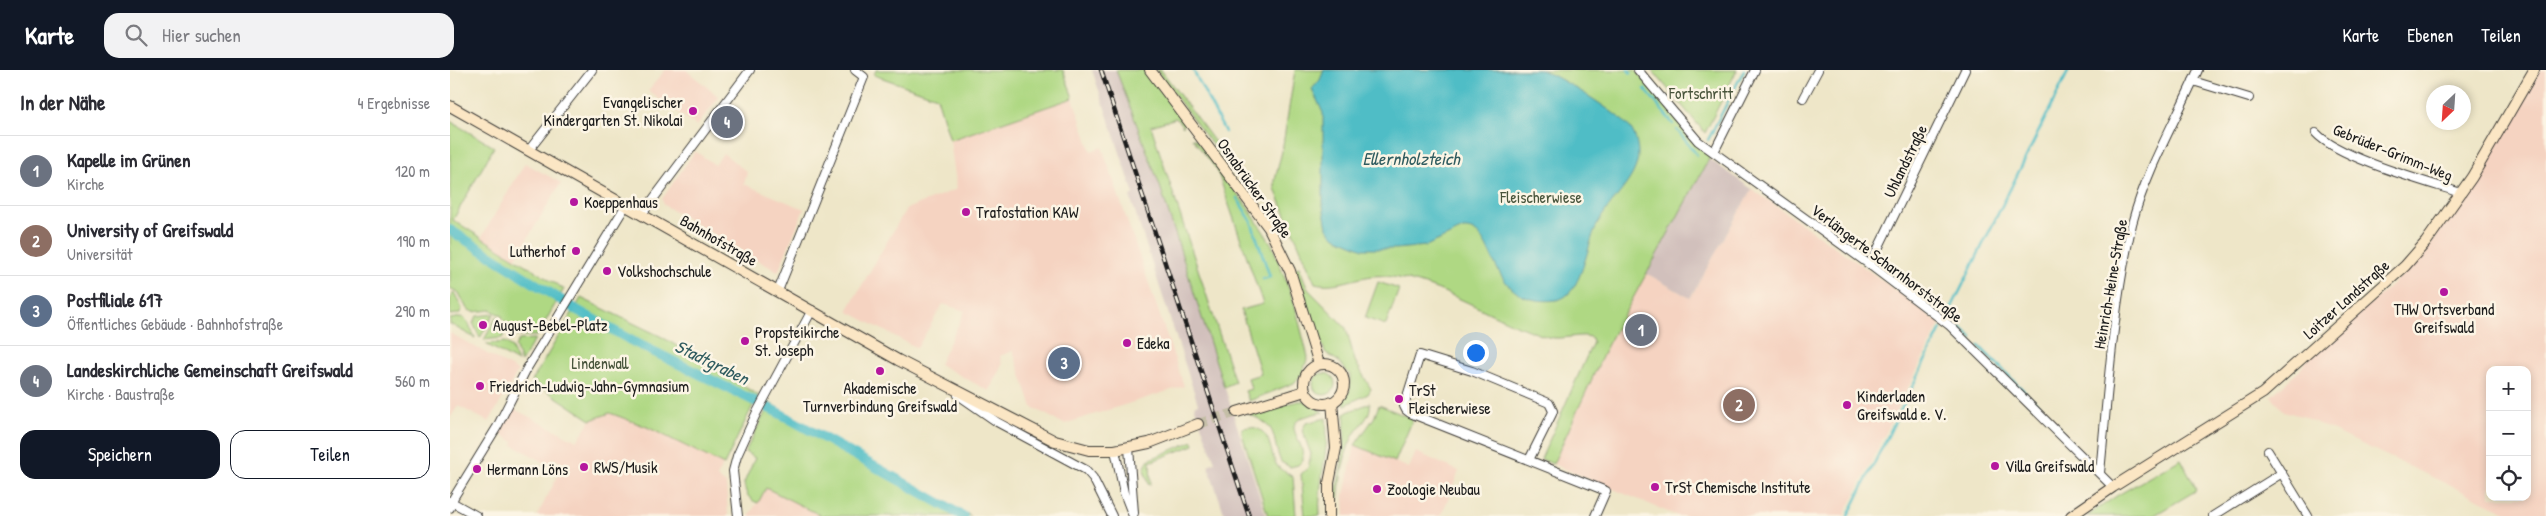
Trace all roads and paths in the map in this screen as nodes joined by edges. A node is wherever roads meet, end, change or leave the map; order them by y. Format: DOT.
graph roads {
  1 [pos="592,70"];
  2 [pos="750,70"];
  3 [pos="855,70"];
  4 [pos="1150,70"];
  5 [pos="1638,70"];
  6 [pos="1755,70"];
  7 [pos="1818,70"];
  8 [pos="1965,70"];
  9 [pos="2198,70"];
  10 [pos="2534,70"];
  11 [pos="2193,80"];
  12 [pos="1804,98"];
  13 [pos="2249,98"];
  14 [pos="450,106"];
  15 [pos="2316,133"];
  16 [pos="529,150"];
  17 [pos="1714,152"];
  18 [pos="2461,193"];
  19 [pos="626,205"];
  20 [pos="642,214"];
  21 [pos="1870,265"];
  22 [pos="778,291"];
  23 [pos="812,310"];
  24 [pos="1319,364"];
  25 [pos="946,386"];
  26 [pos="1305,390"];
  27 [pos="1332,402"];
  28 [pos="1237,412"];
  29 [pos="1198,424"];
  30 [pos="1129,448"];
  31 [pos="1115,450"];
  32 [pos="2268,451"];
  33 [pos="1528,460"];
  34 [pos="2100,473"];
  35 [pos="2282,473"];
  36 [pos="2113,486"];
  37 [pos="451,504"];
  38 [pos="477,516"];
  39 [pos="738,516"];
  40 [pos="1112,516"];
  41 [pos="1134,516"];
  42 [pos="1329,516"];
  43 [pos="1595,516"];
  44 [pos="2070,516"];
  45 [pos="2213,516"];
  46 [pos="2308,516"];
  1 -- 16 [label="street"];
  2 -- 20 [label="street"];
  3 -- 22 [label="street"];
  4 -- 24 [label="main road, Osnabrücker Straße"];
  5 -- 17 [label="street, Verlängerte Scharnhorststraße"];
  6 -- 17 [label="street"];
  7 -- 12 [label="street"];
  8 -- 21 [label="street, Uhlandstraße"];
  9 -- 11 [label="street, Heinrich-Heine-Straße"];
  10 -- 18 [label="main road, Loitzer Landstraße"];
  11 -- 13 [label="street"];
  11 -- 34 [label="street, Heinrich-Heine-Straße"];
  14 -- 16 [label="main road, Bahnhofstraße"];
  15 -- 18 [label="street, Gebrüder-Grimm-Weg"];
  16 -- 19 [label="main road, Bahnhofstraße"];
  17 -- 21 [label="street, Verlängerte Scharnhorststraße"];
  18 -- 36 [label="main road, Loitzer Landstraße"];
  19 -- 20 [label="main road, Bahnhofstraße"];
  19 -- 37 [label="street"];
  20 -- 22 [label="main road, Bahnhofstraße"];
  21 -- 34 [label="street, Verlängerte Scharnhorststraße"];
  22 -- 23 [label="main road, Bahnhofstraße"];
  23 -- 25 [label="main road, Bahnhofstraße"];
  23 -- 39 [label="street"];
  24 -- 26 [label="main road"];
  24 -- 27 [label="main road"];
  25 -- 31 [label="main road, Bahnhofstraße"];
  25 -- 40 [label="street, Bahnhofstraße"];
  26 -- 27 [label="main road"];
  26 -- 28 [label="main road"];
  27 -- 42 [label="main road"];
  29 -- 30 [label="main road, Bahnhofstraße"];
  30 -- 31 [label="main road, Bahnhofstraße"];
  30 -- 41 [label="street"];
  31 -- 41 [label="street"];
  32 -- 35 [label="street"];
  33 -- 33 [label="street"];
  33 -- 43 [label="street"];
  34 -- 36 [label="street, Verlängerte Scharnhorststraße"];
  35 -- 45 [label="street"];
  35 -- 46 [label="street"];
  36 -- 44 [label="main road, Loitzer Landstraße"];
  37 -- 38 [label="street"];
}
